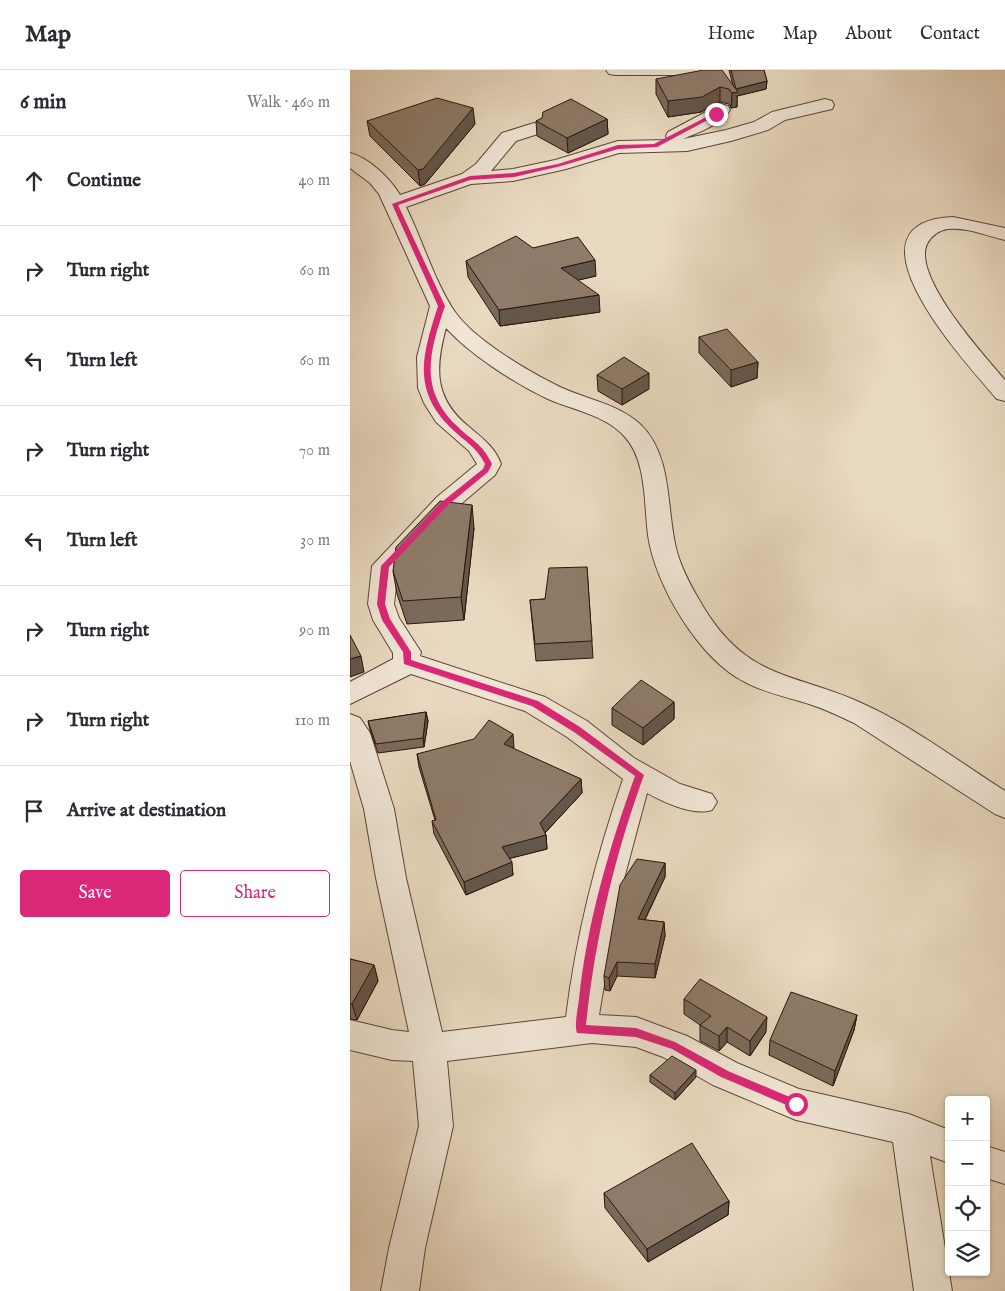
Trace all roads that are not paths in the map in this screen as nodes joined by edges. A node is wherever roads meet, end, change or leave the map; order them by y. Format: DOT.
graph roads {
  1 [pos="615,70"];
  2 [pos="696,70"];
  3 [pos="825,105"];
  4 [pos="721,110"];
  5 [pos="534,129"];
  6 [pos="655,146"];
  7 [pos="350,159"];
  8 [pos="470,178"];
  9 [pos="394,204"];
  10 [pos="1005,234"];
  11 [pos="441,306"];
  12 [pos="1005,394"];
  13 [pos="406,662"];
  14 [pos="350,694"];
  15 [pos="350,725"];
  16 [pos="639,775"];
  17 [pos="702,802"];
  18 [pos="1005,806"];
  19 [pos="581,1030"];
  20 [pos="350,1035"];
  21 [pos="429,1048"];
  22 [pos="909,1130"];
  23 [pos="945,1145"];
  24 [pos="990,1163"];
  25 [pos="1005,1168"];
  26 [pos="400,1291"];
  27 [pos="933,1291"];
  1 -- 2 [label="street"];
  3 -- 6 [label="street"];
  4 -- 6 [label="street"];
  5 -- 8 [label="street"];
  6 -- 8 [label="street"];
  7 -- 9 [label="street"];
  8 -- 9 [label="street"];
  9 -- 11 [label="street"];
  10 -- 12 [label="street"];
  11 -- 13 [label="street"];
  11 -- 18 [label="street"];
  13 -- 14 [label="street"];
  13 -- 16 [label="street"];
  15 -- 21 [label="street"];
  16 -- 17 [label="street"];
  16 -- 19 [label="street"];
  19 -- 21 [label="street"];
  19 -- 22 [label="street"];
  20 -- 21 [label="street"];
  21 -- 26 [label="street"];
  22 -- 23 [label="street"];
  22 -- 27 [label="street"];
  24 -- 25 [label="street"];
}
